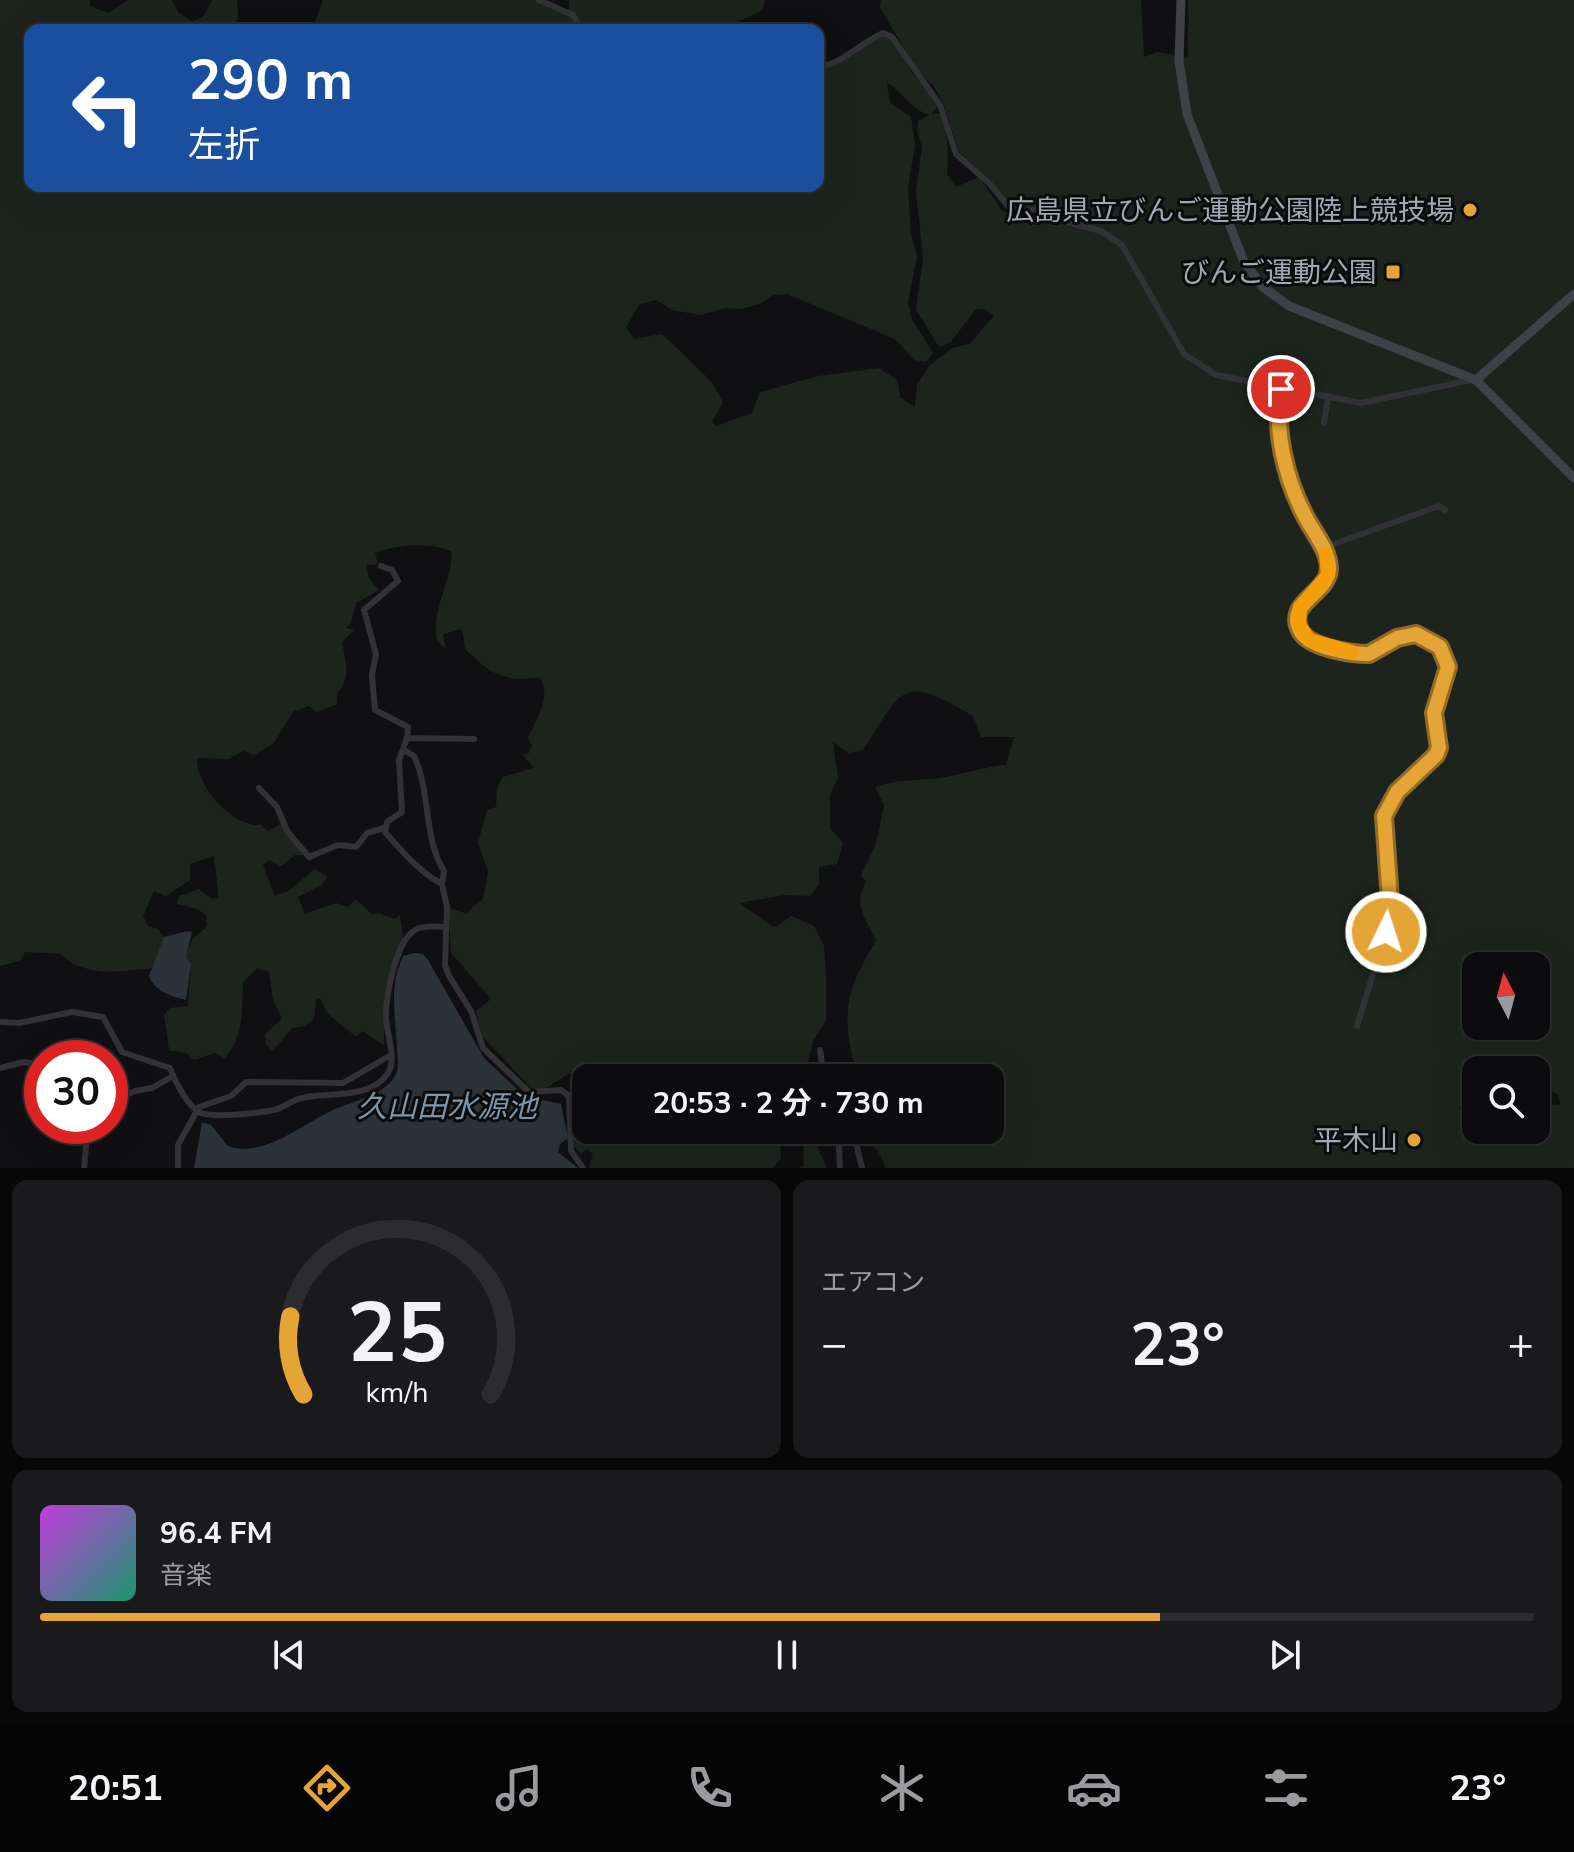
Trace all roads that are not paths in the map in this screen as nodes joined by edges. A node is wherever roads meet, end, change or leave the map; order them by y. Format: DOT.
graph roads {
  1 [pos="539,0"];
  2 [pos="1181,0"];
  3 [pos="578,24"];
  4 [pos="824,65"];
  5 [pos="1574,294"];
  6 [pos="1476,380"];
  7 [pos="1281,389"];
  8 [pos="1328,399"];
  9 [pos="1324,423"];
  10 [pos="1574,478"];
  11 [pos="1445,510"];
  12 [pos="1323,548"];
  13 [pos="381,566"];
  14 [pos="407,738"];
  15 [pos="474,739"];
  16 [pos="404,750"];
  17 [pos="259,788"];
  18 [pos="384,828"];
  19 [pos="442,884"];
  20 [pos="447,927"];
  21 [pos="0,1022"];
  22 [pos="1357,1026"];
  23 [pos="820,1050"];
  24 [pos="391,1055"];
  25 [pos="24,1062"];
  26 [pos="822,1064"];
  27 [pos="0,1068"];
  28 [pos="173,1076"];
  29 [pos="128,1094"];
  30 [pos="197,1112"];
  31 [pos="86,1144"];
  32 [pos="839,1144"];
  33 [pos="856,1144"];
  34 [pos="84,1168"];
  35 [pos="178,1168"];
  36 [pos="583,1168"];
  37 [pos="840,1168"];
  38 [pos="862,1168"];
  1 -- 3 [label="street"];
  2 -- 6 [label="street"];
  4 -- 7 [label="street"];
  5 -- 6 [label="street"];
  6 -- 8 [label="street"];
  6 -- 10 [label="street"];
  7 -- 8 [label="street"];
  7 -- 12 [label="street"];
  8 -- 9 [label="street"];
  11 -- 12 [label="street"];
  12 -- 22 [label="street"];
  13 -- 14 [label="street"];
  14 -- 15 [label="street"];
  14 -- 16 [label="street"];
  16 -- 18 [label="street"];
  16 -- 19 [label="street"];
  17 -- 18 [label="street"];
  18 -- 19 [label="street"];
  19 -- 20 [label="street"];
  20 -- 24 [label="street"];
  20 -- 36 [label="street"];
  21 -- 28 [label="street"];
  23 -- 26 [label="street"];
  24 -- 30 [label="street"];
  24 -- 30 [label="street"];
  25 -- 27 [label="street"];
  28 -- 29 [label="street"];
  28 -- 30 [label="street"];
  30 -- 35 [label="street"];
  31 -- 34 [label="street"];
  32 -- 37 [label="street"];
  33 -- 38 [label="street"];
}
